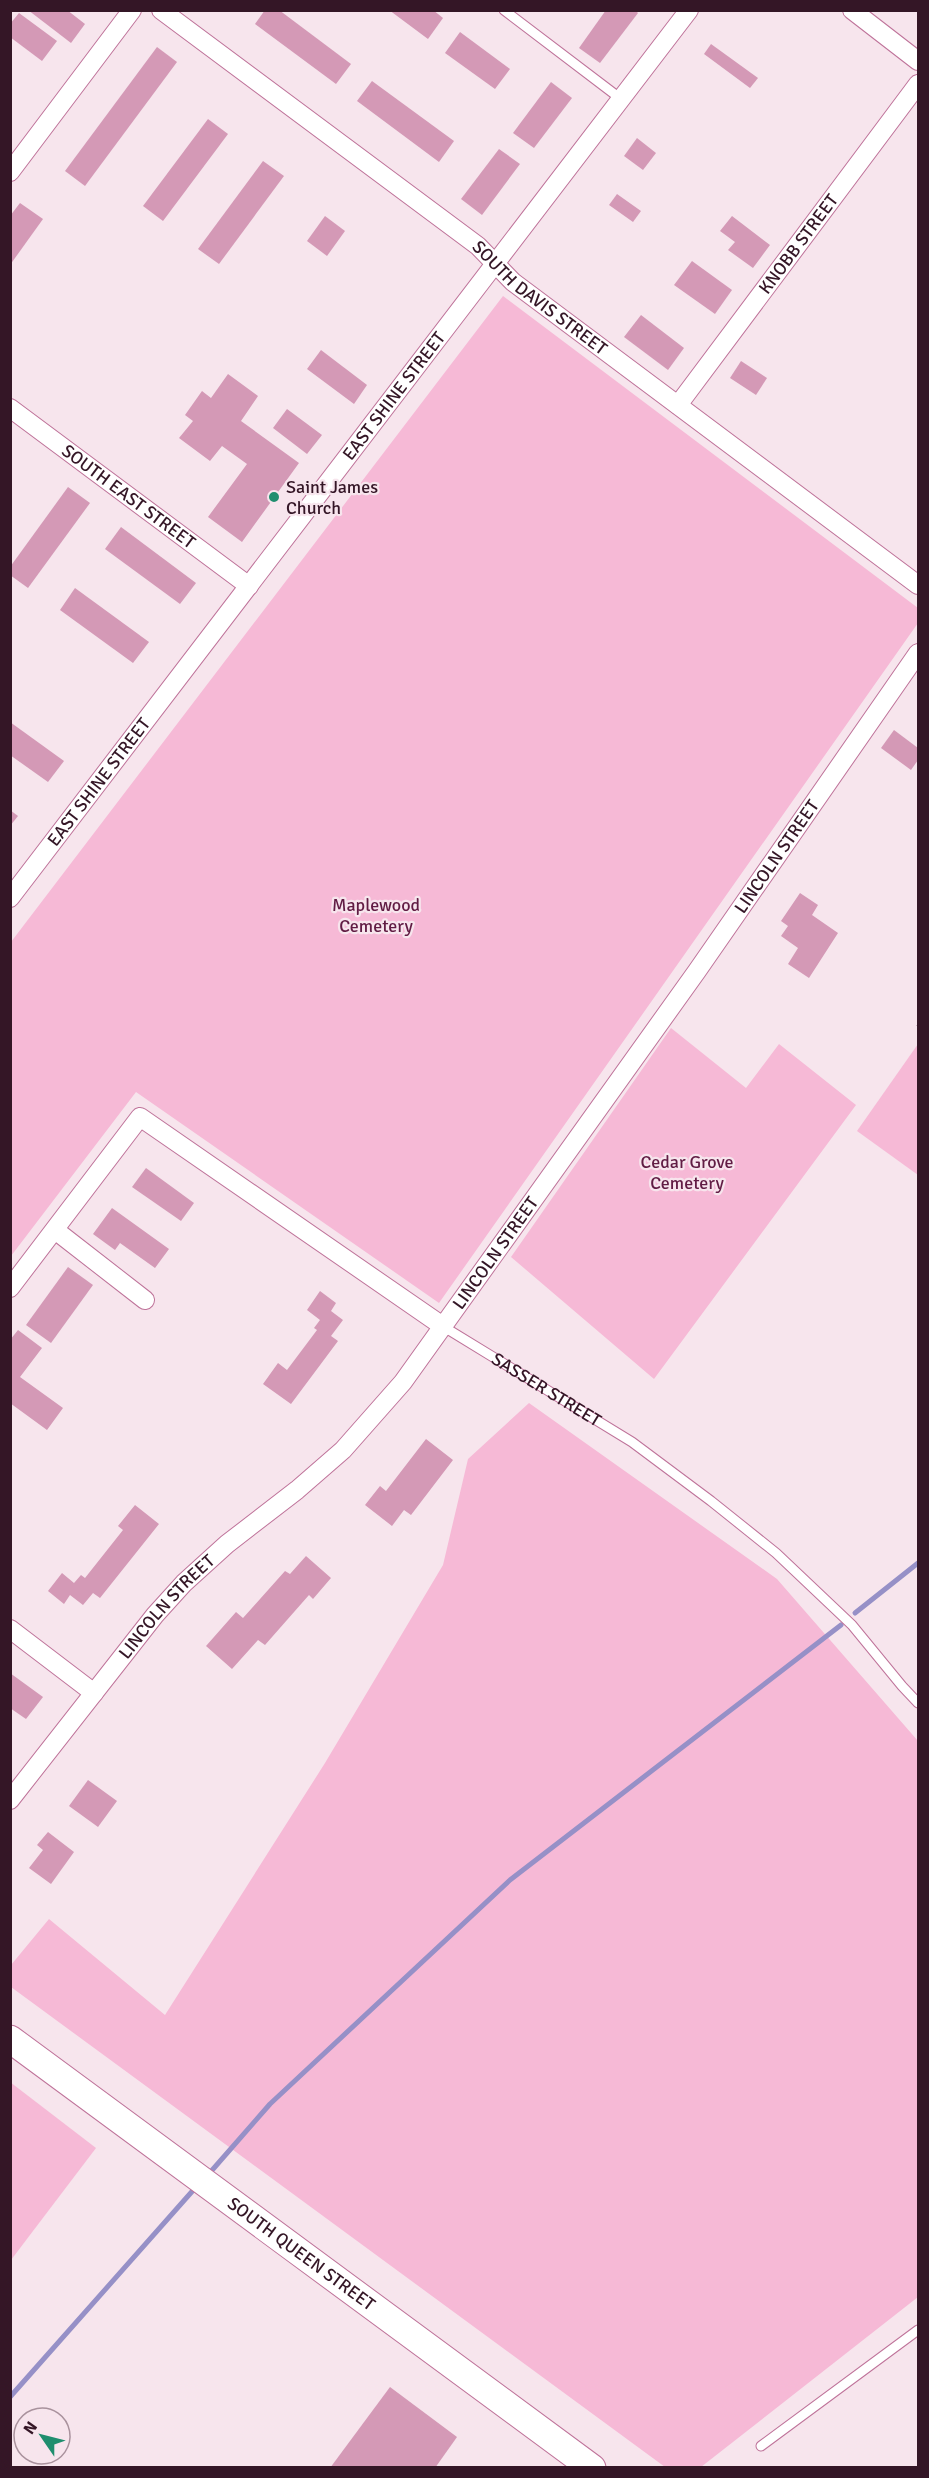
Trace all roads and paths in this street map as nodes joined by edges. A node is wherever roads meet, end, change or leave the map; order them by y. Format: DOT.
graph roads {
  1 [pos="132,10"];
  2 [pos="161,10"];
  3 [pos="504,10"];
  4 [pos="689,10"];
  5 [pos="852,10"];
  6 [pos="918,62"];
  7 [pos="918,84"];
  8 [pos="621,99"];
  9 [pos="10,172"];
  10 [pos="495,264"];
  11 [pos="678,405"];
  12 [pos="10,408"];
  13 [pos="918,585"];
  14 [pos="249,586"];
  15 [pos="918,654"];
  16 [pos="10,898"];
  17 [pos="55,1230"];
  18 [pos="10,1288"];
  19 [pos="145,1300"];
  20 [pos="444,1327"];
  21 [pos="10,1629"];
  22 [pos="94,1693"];
  23 [pos="918,1703"];
  24 [pos="10,1800"];
  25 [pos="10,2039"];
  26 [pos="918,2330"];
  27 [pos="761,2446"];
  28 [pos="592,2468"];
  1 -- 9 [label="street"];
  2 -- 10 [label="street, SOUTH DAVIS STREET"];
  3 -- 8 [label="lane"];
  4 -- 8 [label="street, EAST SHINE STREET"];
  5 -- 6 [label="street"];
  7 -- 11 [label="street, KNOBB STREET"];
  8 -- 10 [label="street, EAST SHINE STREET"];
  10 -- 11 [label="street, SOUTH DAVIS STREET"];
  10 -- 14 [label="street, EAST SHINE STREET"];
  11 -- 13 [label="street, SOUTH DAVIS STREET"];
  12 -- 14 [label="street, SOUTH EAST STREET"];
  14 -- 16 [label="street, EAST SHINE STREET"];
  15 -- 20 [label="street, LINCOLN STREET"];
  17 -- 18 [label="street"];
  17 -- 19 [label="street"];
  17 -- 20 [label="street, SASSER STREET"];
  20 -- 22 [label="street, LINCOLN STREET"];
  20 -- 23 [label="lane, SASSER STREET"];
  21 -- 22 [label="street"];
  22 -- 24 [label="street, LINCOLN STREET"];
  25 -- 28 [label="main road, SOUTH QUEEN STREET"];
  26 -- 27 [label="lane"];
}
